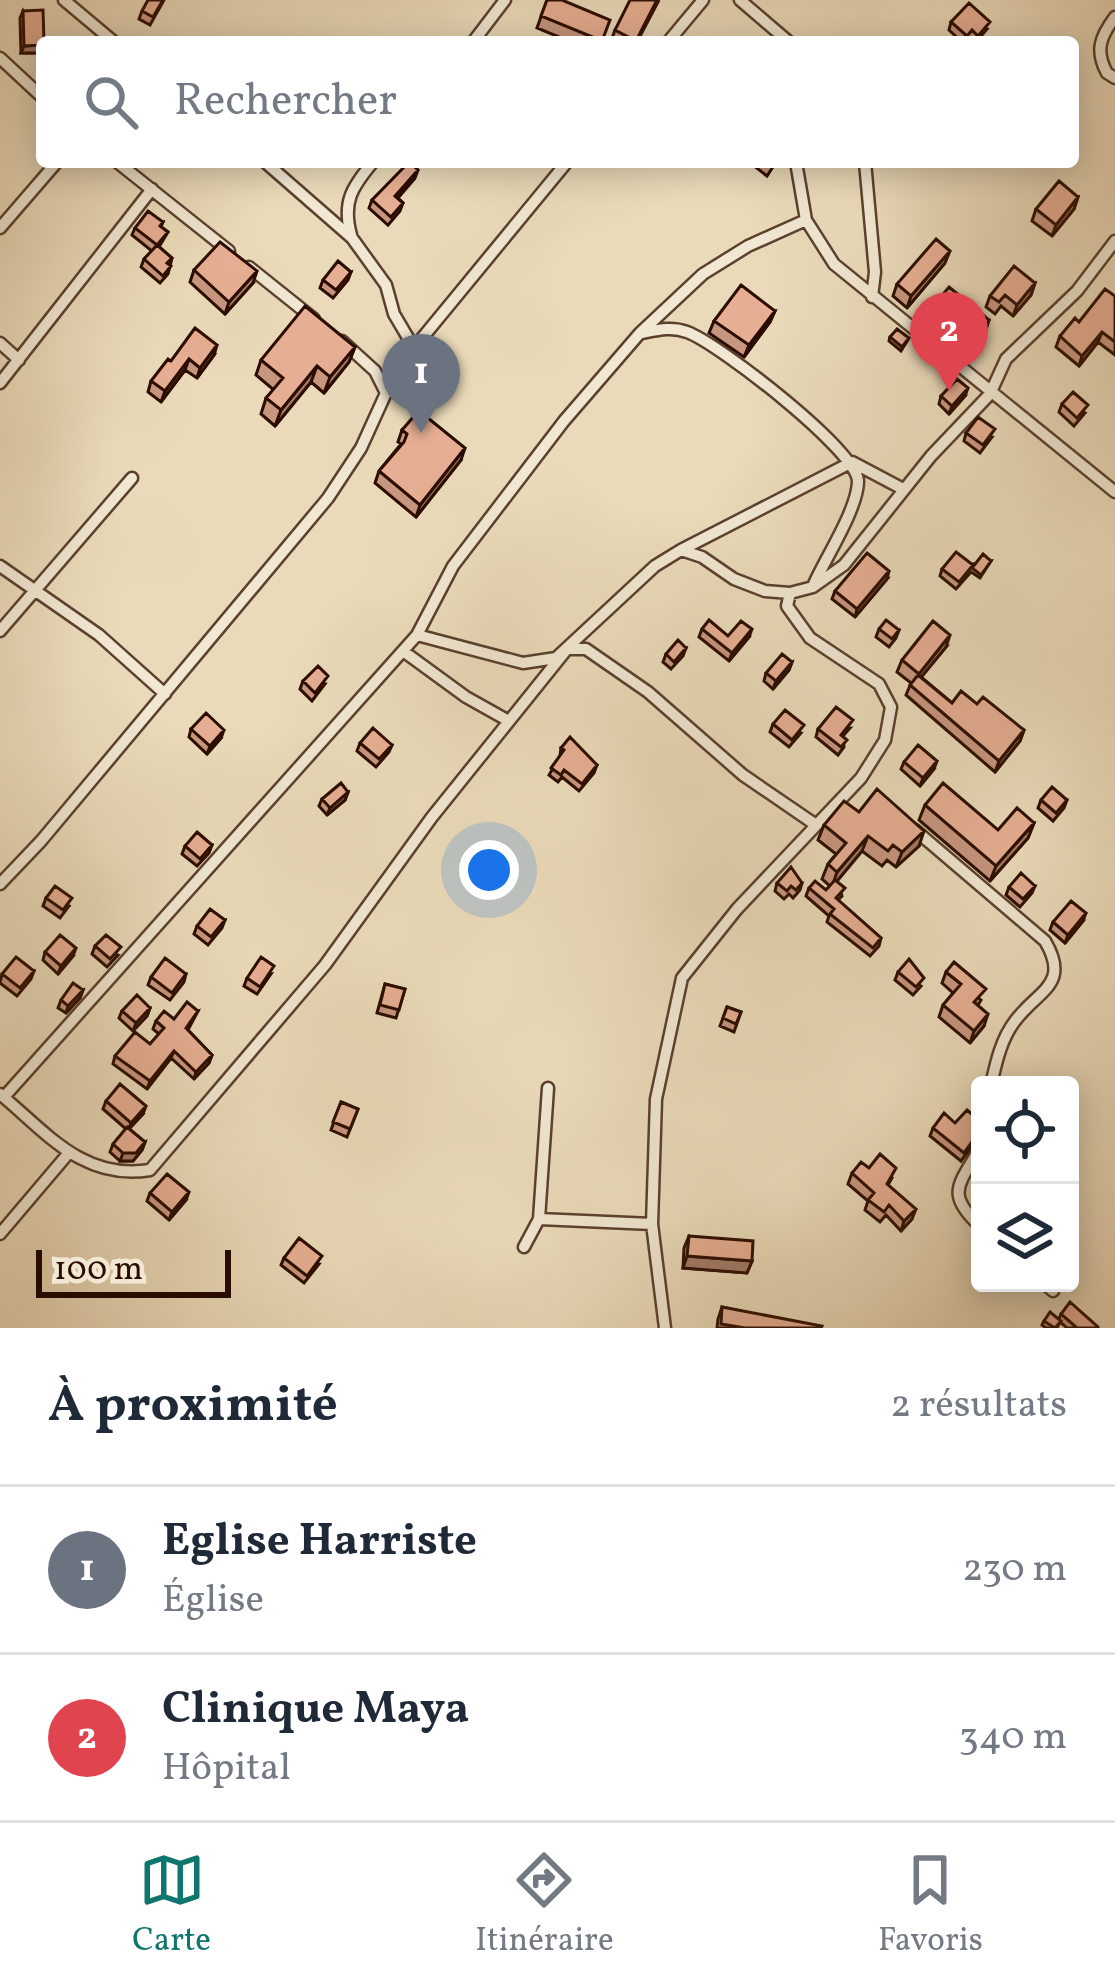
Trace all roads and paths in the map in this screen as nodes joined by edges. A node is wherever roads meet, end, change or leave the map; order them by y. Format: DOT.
graph roads {
  1 [pos="64,0"];
  2 [pos="505,0"];
  3 [pos="703,0"];
  4 [pos="740,0"];
  5 [pos="1115,17"];
  6 [pos="107,36"];
  7 [pos="478,36"];
  8 [pos="673,36"];
  9 [pos="782,36"];
  10 [pos="2,64"];
  11 [pos="1115,78"];
  12 [pos="36,92"];
  13 [pos="52,168"];
  14 [pos="125,168"];
  15 [pos="274,168"];
  16 [pos="368,168"];
  17 [pos="563,168"];
  18 [pos="797,168"];
  19 [pos="866,168"];
  20 [pos="152,189"];
  21 [pos="806,220"];
  22 [pos="0,227"];
  23 [pos="352,238"];
  24 [pos="1115,241"];
  25 [pos="872,297"];
  26 [pos="640,334"];
  27 [pos="0,343"];
  28 [pos="414,349"];
  29 [pos="19,360"];
  30 [pos="0,383"];
  31 [pos="386,393"];
  32 [pos="990,394"];
  33 [pos="852,463"];
  34 [pos="132,478"];
  35 [pos="904,489"];
  36 [pos="1115,492"];
  37 [pos="680,550"];
  38 [pos="0,566"];
  39 [pos="813,587"];
  40 [pos="38,590"];
  41 [pos="790,593"];
  42 [pos="0,631"];
  43 [pos="417,634"];
  44 [pos="567,649"];
  45 [pos="403,651"];
  46 [pos="165,694"];
  47 [pos="507,720"];
  48 [pos="861,778"];
  49 [pos="872,791"];
  50 [pos="816,825"];
  51 [pos="910,827"];
  52 [pos="0,884"];
  53 [pos="994,1076"];
  54 [pos="548,1088"];
  55 [pos="2,1095"];
  56 [pos="67,1154"];
  57 [pos="971,1163"];
  58 [pos="971,1217"];
  59 [pos="538,1219"];
  60 [pos="652,1224"];
  61 [pos="0,1234"];
  62 [pos="524,1246"];
  63 [pos="665,1328"];
  1 -- 6 [label="street"];
  2 -- 7 [label="street"];
  3 -- 8 [label="street"];
  4 -- 9 [label="street"];
  5 -- 11 [label="street"];
  10 -- 12 [label="street"];
  13 -- 22 [label="street"];
  14 -- 20 [label="street"];
  15 -- 23 [label="street"];
  16 -- 23 [label="street"];
  17 -- 28 [label="street"];
  18 -- 21 [label="street"];
  19 -- 25 [label="street"];
  20 -- 29 [label="street"];
  20 -- 31 [label="street"];
  21 -- 25 [label="street"];
  21 -- 26 [label="street"];
  23 -- 28 [label="street"];
  24 -- 32 [label="street"];
  25 -- 32 [label="street"];
  26 -- 33 [label="street"];
  26 -- 43 [label="street"];
  27 -- 29 [label="street"];
  28 -- 31 [label="street"];
  29 -- 30 [label="street"];
  31 -- 46 [label="street"];
  32 -- 35 [label="street"];
  32 -- 36 [label="street"];
  33 -- 35 [label="street"];
  33 -- 37 [label="street"];
  33 -- 39 [label="street"];
  34 -- 40 [label="street"];
  35 -- 39 [label="street"];
  37 -- 41 [label="street"];
  37 -- 44 [label="street"];
  38 -- 40 [label="street"];
  39 -- 41 [label="street"];
  40 -- 42 [label="street"];
  40 -- 46 [label="street"];
  41 -- 48 [label="street"];
  43 -- 44 [label="street"];
  43 -- 45 [label="street"];
  44 -- 47 [label="street"];
  44 -- 50 [label="street"];
  45 -- 47 [label="street"];
  45 -- 55 [label="street"];
  46 -- 52 [label="street"];
  47 -- 56 [label="street"];
  48 -- 49 [label="street"];
  48 -- 50 [label="street"];
  50 -- 60 [label="street"];
  51 -- 53 [label="street"];
  54 -- 59 [label="street"];
  55 -- 56 [label="street"];
  56 -- 61 [label="street"];
  57 -- 58 [label="street"];
  59 -- 60 [label="street"];
  59 -- 62 [label="street"];
  60 -- 63 [label="street"];
}
